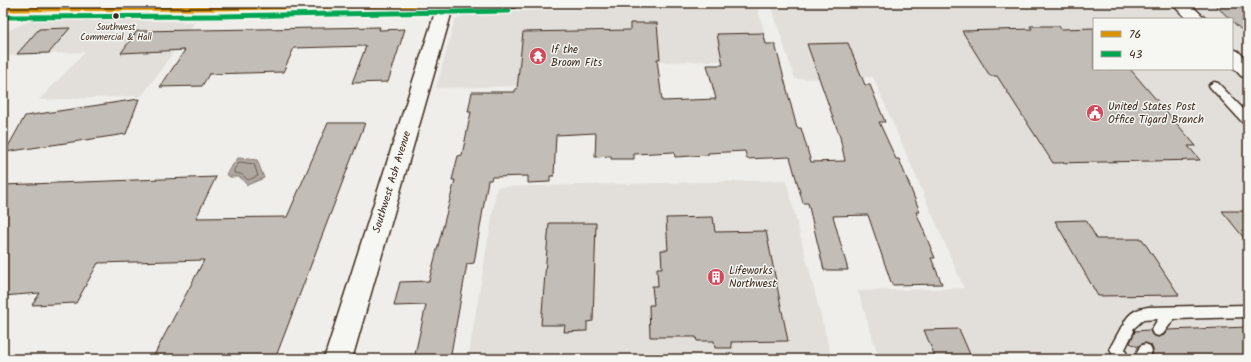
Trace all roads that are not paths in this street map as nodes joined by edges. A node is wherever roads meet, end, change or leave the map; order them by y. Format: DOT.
graph roads {
  1 [pos="509,3"];
  2 [pos="1179,3"];
  3 [pos="446,4"];
  4 [pos="3,9"];
  5 [pos="1196,18"];
  6 [pos="1233,56"];
  7 [pos="1248,72"];
  8 [pos="1214,85"];
  9 [pos="1248,121"];
  10 [pos="1248,311"];
  11 [pos="1170,313"];
  12 [pos="1158,330"];
  13 [pos="338,359"];
  14 [pos="1121,359"];
  1 -- 3 [label="street"];
  2 -- 5 [label="street"];
  3 -- 4 [label="street"];
  3 -- 13 [label="street, Southwest Ash Avenue"];
  6 -- 7 [label="street"];
  8 -- 9 [label="lane"];
  10 -- 11 [label="lane"];
  11 -- 12 [label="lane"];
  11 -- 14 [label="lane"];
}
